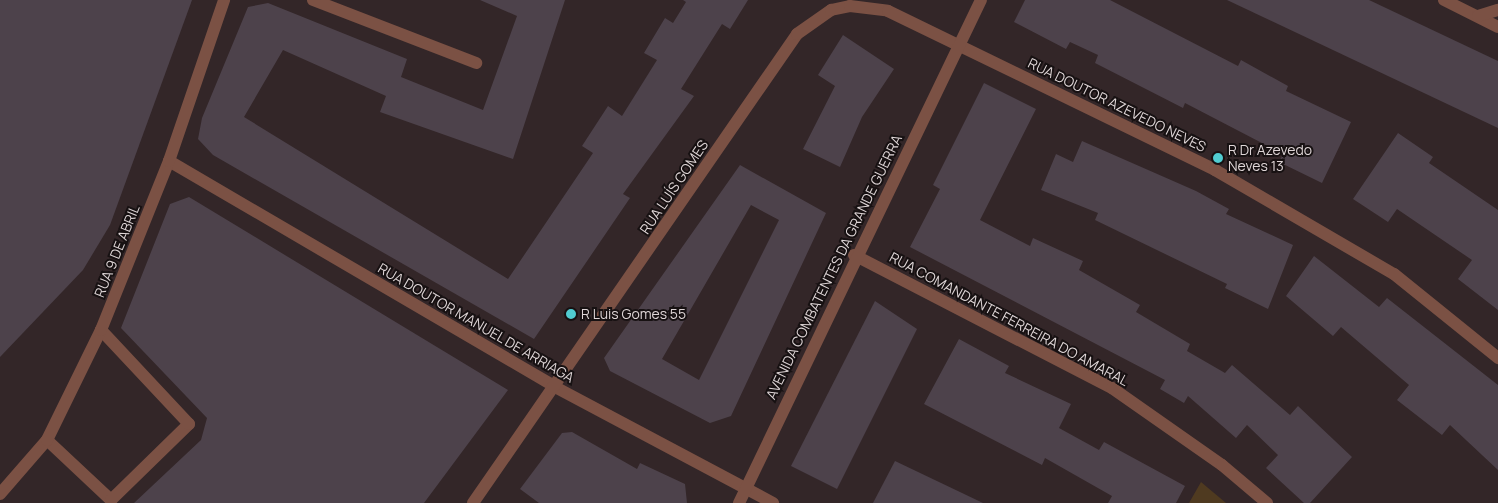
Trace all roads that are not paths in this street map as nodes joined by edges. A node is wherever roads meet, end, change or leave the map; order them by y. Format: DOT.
graph roads {
  1 [pos="224,0"];
  2 [pos="313,0"];
  3 [pos="980,0"];
  4 [pos="1444,0"];
  5 [pos="1498,10"];
  6 [pos="1478,16"];
  7 [pos="1498,27"];
  8 [pos="959,44"];
  9 [pos="476,63"];
  10 [pos="169,161"];
  11 [pos="854,255"];
  12 [pos="101,330"];
  13 [pos="1498,358"];
  14 [pos="555,387"];
  15 [pos="47,440"];
  16 [pos="745,490"];
  17 [pos="0,494"];
  18 [pos="473,503"];
  19 [pos="739,503"];
  20 [pos="773,503"];
  21 [pos="1267,503"];
  1 -- 10 [label="street, RUA 9 DE ABRIL"];
  2 -- 9 [label="street"];
  3 -- 8 [label="street"];
  4 -- 6 [label="street"];
  5 -- 6 [label="street"];
  6 -- 7 [label="street"];
  8 -- 11 [label="street, AVENIDA COMBATENTES DA GRANDE GUERRA"];
  8 -- 13 [label="street, RUA DOUTOR AZEVEDO NEVES"];
  8 -- 14 [label="street, RUA LUÍS GOMES"];
  10 -- 12 [label="street, RUA 9 DE ABRIL"];
  10 -- 14 [label="street, RUA DOUTOR MANUEL DE ARRIAGA"];
  11 -- 16 [label="street, AVENIDA COMBATENTES DA GRANDE GUERRA"];
  11 -- 21 [label="street, RUA COMANDANTE FERREIRA DO AMARAL"];
  12 -- 15 [label="street, RUA 9 DE ABRIL"];
  12 -- 15 [label="street"];
  14 -- 16 [label="street, RUA DOUTOR MANUEL DE ARRIAGA"];
  14 -- 18 [label="street, RUA LUÍS GOMES"];
  15 -- 17 [label="street, RUA 9 DE ABRIL"];
  16 -- 19 [label="street, AVENIDA COMBATENTES DA GRANDE GUERRA"];
  16 -- 20 [label="street, RUA DOUTOR MANUEL DE ARRIAGA"];
}
